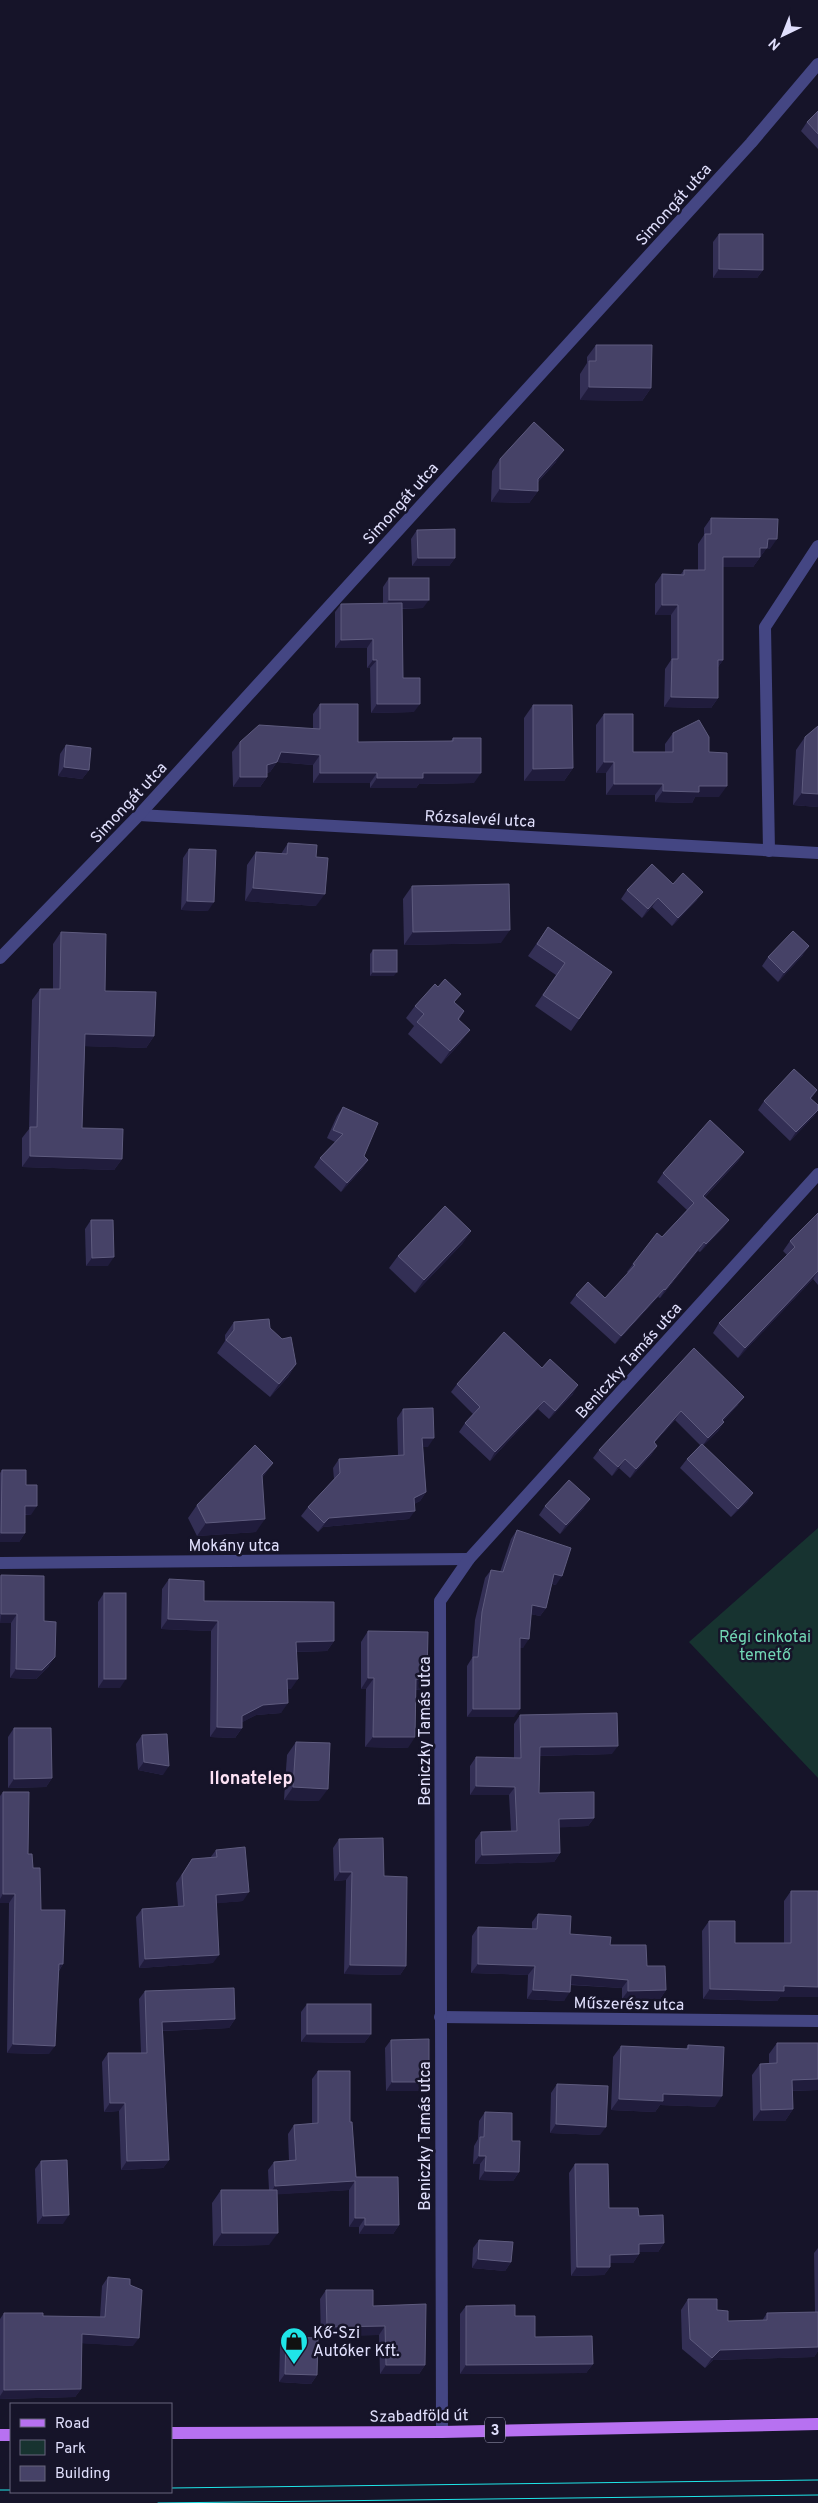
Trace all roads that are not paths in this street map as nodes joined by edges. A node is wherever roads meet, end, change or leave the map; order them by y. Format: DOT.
graph roads {
  1 [pos="818,64"];
  2 [pos="818,546"];
  3 [pos="139,815"];
  4 [pos="769,851"];
  5 [pos="818,853"];
  6 [pos="0,958"];
  7 [pos="818,1174"];
  8 [pos="469,1559"];
  9 [pos="0,1563"];
  10 [pos="440,2017"];
  11 [pos="818,2021"];
  12 [pos="818,2424"];
  13 [pos="442,2432"];
  14 [pos="172,2434"];
  1 -- 3 [label="street, Simongát utca"];
  2 -- 4 [label="street"];
  3 -- 4 [label="street, Rózsalevél utca"];
  3 -- 6 [label="street, Simongát utca"];
  4 -- 5 [label="street, Rózsalevél utca"];
  7 -- 8 [label="street, Beniczky Tamás utca"];
  8 -- 9 [label="street, Mokány utca"];
  8 -- 10 [label="street, Beniczky Tamás utca"];
  10 -- 11 [label="street, Műszerész utca"];
  10 -- 13 [label="street, Beniczky Tamás utca"];
  12 -- 13 [label="main road, Szabadföld út / 3"];
  13 -- 14 [label="main road, Szabadföld út / 3"];
}
